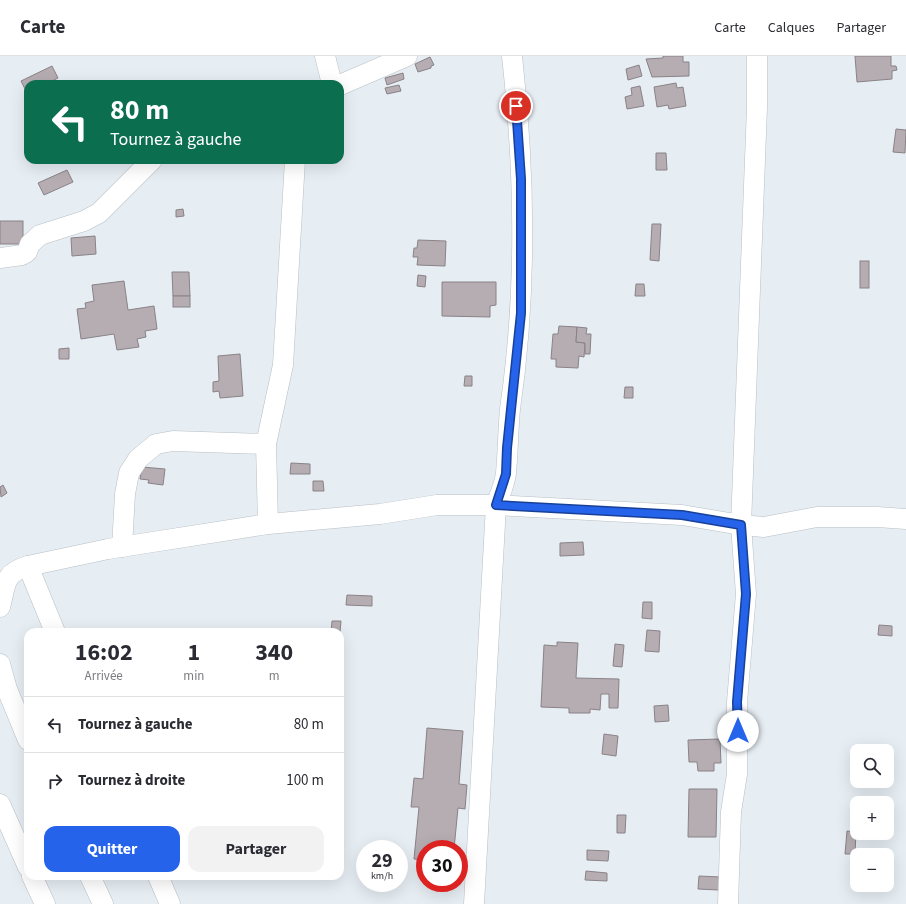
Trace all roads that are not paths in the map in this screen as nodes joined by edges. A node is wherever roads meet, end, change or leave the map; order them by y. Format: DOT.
graph roads {
  1 [pos="325,56"];
  2 [pos="408,56"];
  3 [pos="512,56"];
  4 [pos="757,56"];
  5 [pos="331,80"];
  6 [pos="344,83"];
  7 [pos="148,164"];
  8 [pos="295,164"];
  9 [pos="0,258"];
  10 [pos="266,444"];
  11 [pos="496,505"];
  12 [pos="906,519"];
  13 [pos="268,524"];
  14 [pos="741,525"];
  15 [pos="122,547"];
  16 [pos="28,566"];
  17 [pos="0,607"];
  18 [pos="53,628"];
  19 [pos="0,664"];
  20 [pos="24,730"];
  21 [pos="0,804"];
  22 [pos="24,858"];
  23 [pos="34,880"];
  24 [pos="92,880"];
  25 [pos="160,880"];
  26 [pos="45,904"];
  27 [pos="103,904"];
  28 [pos="170,904"];
  29 [pos="474,904"];
  30 [pos="728,904"];
  1 -- 5 [label="street"];
  2 -- 6 [label="street"];
  3 -- 11 [label="street"];
  4 -- 14 [label="street"];
  7 -- 9 [label="street"];
  8 -- 10 [label="street"];
  10 -- 13 [label="street"];
  10 -- 15 [label="street"];
  11 -- 13 [label="street"];
  11 -- 14 [label="street"];
  11 -- 29 [label="street"];
  12 -- 14 [label="street"];
  13 -- 15 [label="street"];
  14 -- 30 [label="street"];
  15 -- 16 [label="street"];
  16 -- 17 [label="street"];
  16 -- 18 [label="street"];
  19 -- 20 [label="street"];
  21 -- 22 [label="street"];
  23 -- 26 [label="street"];
  24 -- 27 [label="street"];
  25 -- 28 [label="street"];
}
